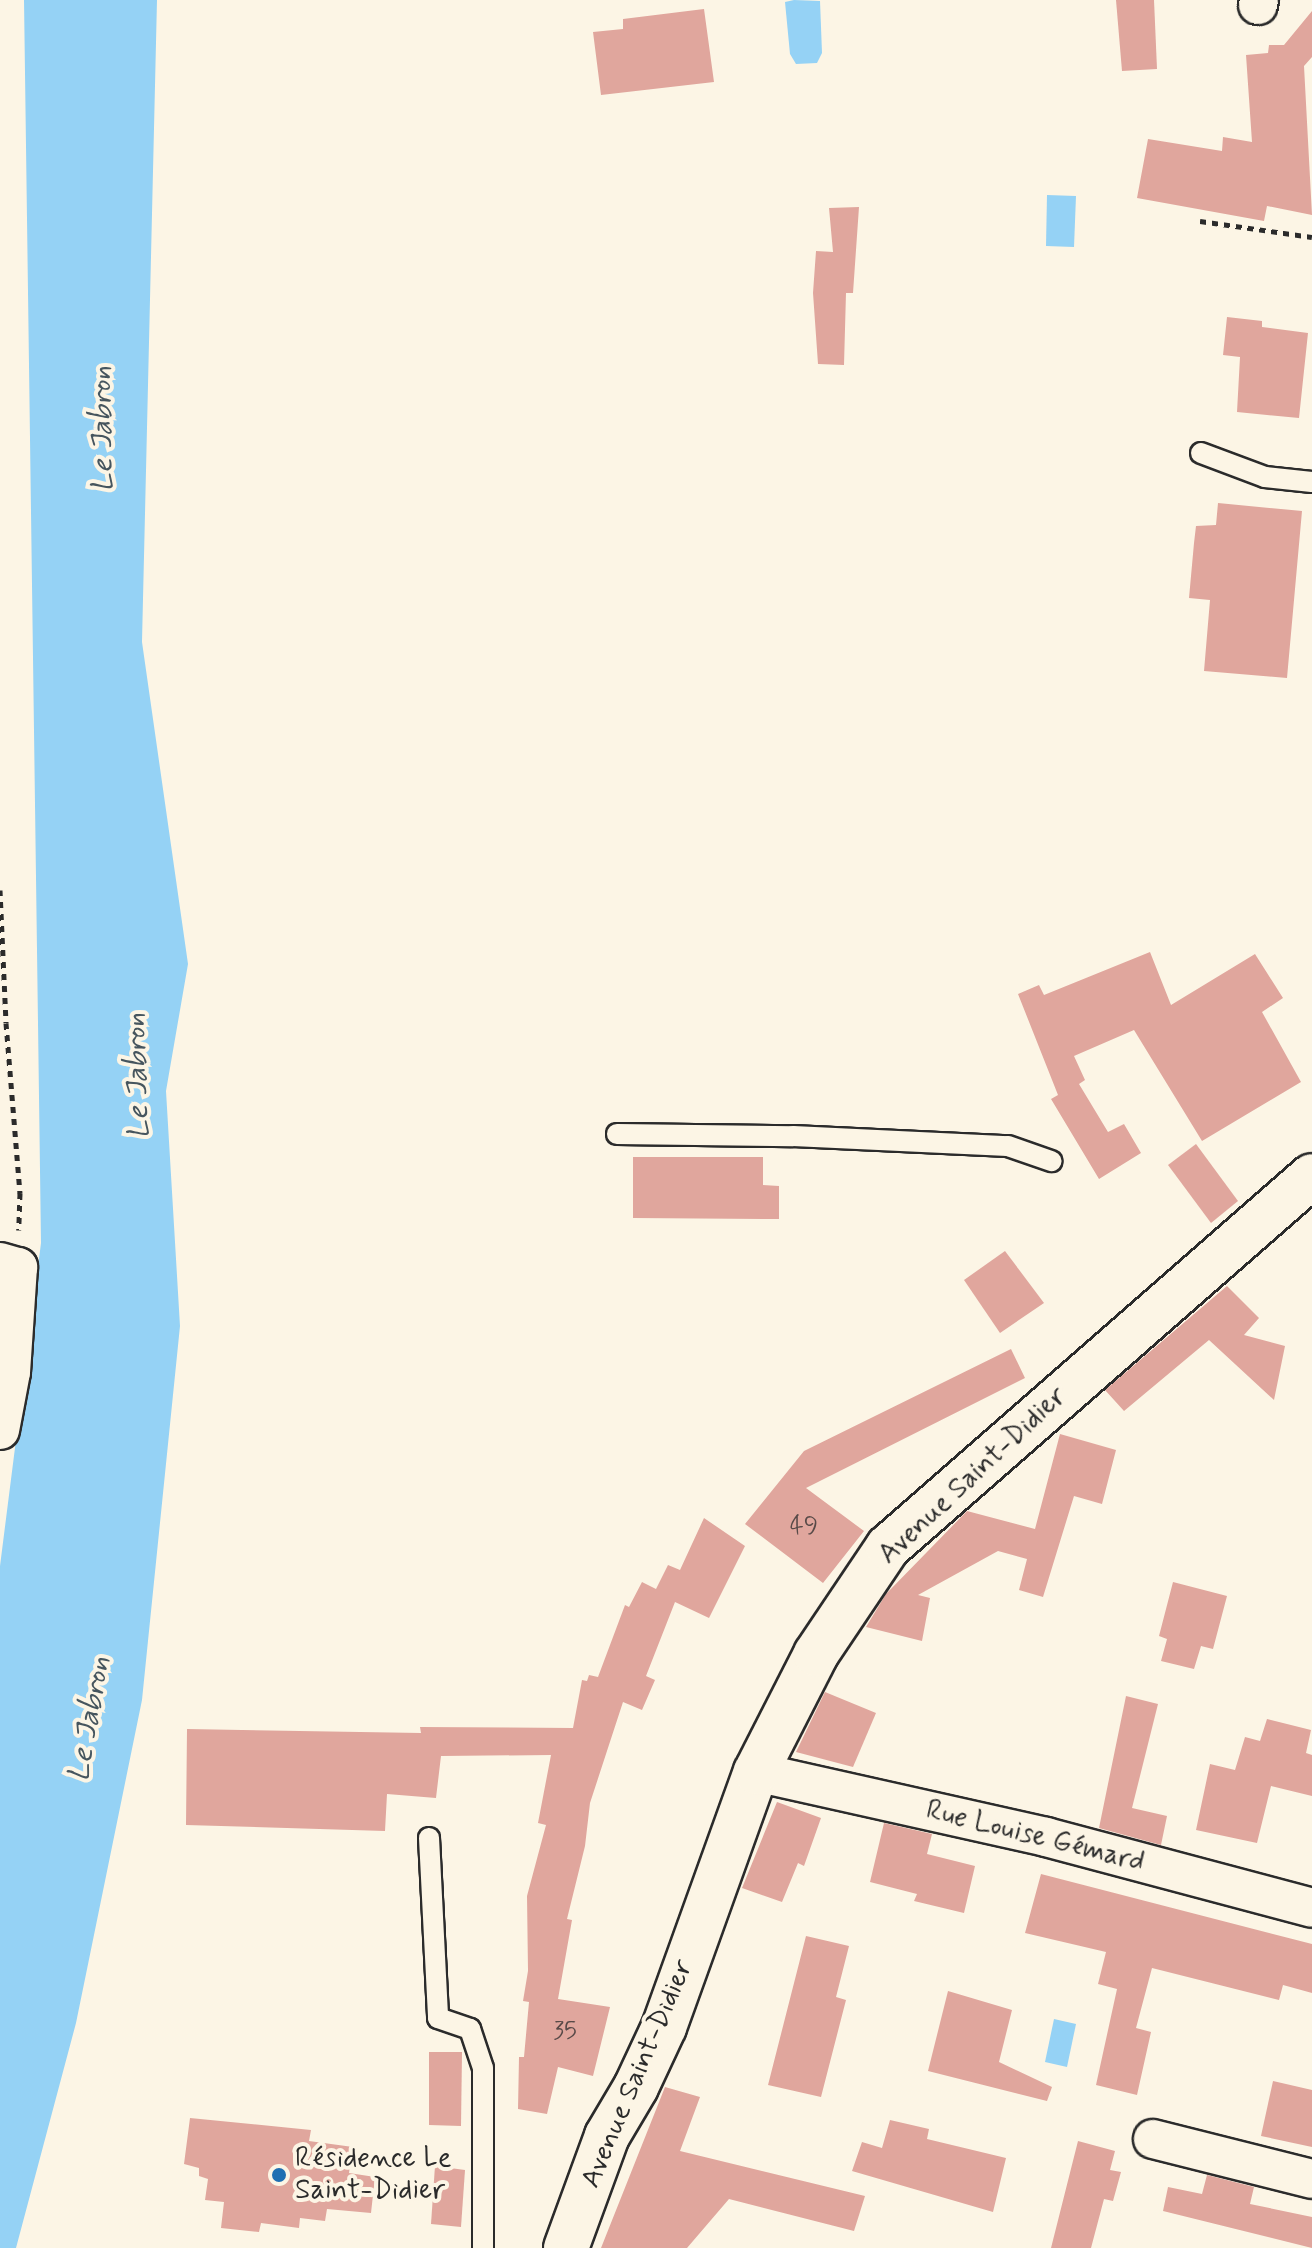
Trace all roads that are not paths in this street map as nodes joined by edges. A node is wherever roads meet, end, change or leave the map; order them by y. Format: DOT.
graph roads {
  1 [pos="1201,453"];
  2 [pos="1312,482"];
  3 [pos="617,1134"];
  4 [pos="1051,1161"];
  5 [pos="1312,1176"];
  6 [pos="9,1264"];
  7 [pos="0,1430"];
  8 [pos="756,1772"];
  9 [pos="429,1838"];
  10 [pos="1312,1908"];
  11 [pos="1153,2139"];
  12 [pos="1312,2179"];
  13 [pos="483,2248"];
  14 [pos="566,2248"];
  1 -- 2 [label="lane"];
  3 -- 4 [label="lane"];
  5 -- 8 [label="street, Avenue Saint-Didier"];
  6 -- 7 [label="street"];
  8 -- 10 [label="street, Rue Louise Gémard"];
  8 -- 14 [label="street, Avenue Saint-Didier"];
  9 -- 13 [label="lane"];
  11 -- 12 [label="street"];
}
